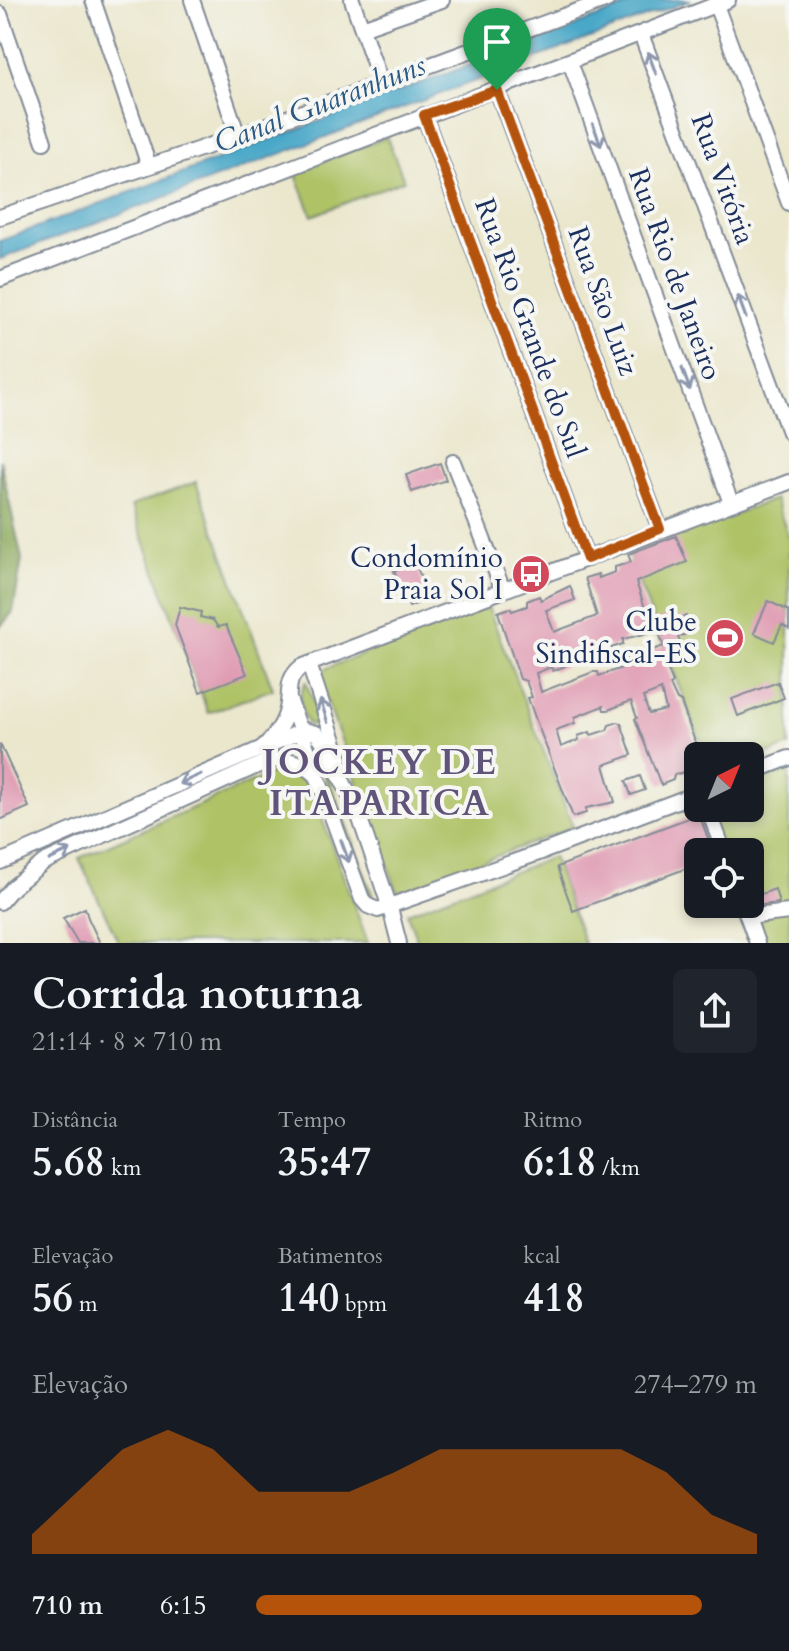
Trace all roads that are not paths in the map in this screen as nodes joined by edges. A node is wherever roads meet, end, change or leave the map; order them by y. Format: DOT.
graph roads {
  1 [pos="93,0"];
  2 [pos="192,0"];
  3 [pos="352,0"];
  4 [pos="442,0"];
  5 [pos="607,0"];
  6 [pos="722,2"];
  7 [pos="0,14"];
  8 [pos="362,28"];
  9 [pos="641,34"];
  10 [pos="570,62"];
  11 [pos="381,83"];
  12 [pos="497,90"];
  13 [pos="424,115"];
  14 [pos="238,136"];
  15 [pos="44,142"];
  16 [pos="149,166"];
  17 [pos="789,203"];
  18 [pos="0,217"];
  19 [pos="0,279"];
  20 [pos="789,432"];
  21 [pos="453,462"];
  22 [pos="789,482"];
  23 [pos="731,503"];
  24 [pos="660,529"];
  25 [pos="587,559"];
  26 [pos="503,590"];
  27 [pos="309,664"];
  28 [pos="289,699"];
  29 [pos="301,731"];
  30 [pos="262,748"];
  31 [pos="789,758"];
  32 [pos="764,768"];
  33 [pos="318,778"];
  34 [pos="684,798"];
  35 [pos="357,810"];
  36 [pos="0,862"];
  37 [pos="0,902"];
  38 [pos="390,908"];
  39 [pos="764,911"];
  40 [pos="789,912"];
  41 [pos="748,918"];
  42 [pos="399,943"];
  43 [pos="757,943"];
  1 -- 16 [label="street"];
  2 -- 14 [label="street"];
  3 -- 8 [label="street"];
  4 -- 8 [label="street"];
  5 -- 11 [label="street"];
  6 -- 9 [label="street"];
  6 -- 17 [label="street"];
  7 -- 15 [label="street"];
  8 -- 11 [label="street"];
  9 -- 10 [label="street"];
  20 -- 9 [label="street, Rua Vitória, one-way"];
  10 -- 12 [label="street"];
  10 -- 23 [label="street, Rua Rio de Janeiro, one-way"];
  11 -- 14 [label="street"];
  12 -- 13 [label="street"];
  12 -- 24 [label="street, Rua São Luiz"];
  13 -- 19 [label="street"];
  13 -- 25 [label="street, Rua Rio Grande do Sul"];
  14 -- 16 [label="street"];
  16 -- 18 [label="street"];
  21 -- 26 [label="street"];
  22 -- 23 [label="street"];
  23 -- 24 [label="street"];
  24 -- 25 [label="street"];
  25 -- 26 [label="street"];
  26 -- 27 [label="street"];
  27 -- 28 [label="street"];
  35 -- 27 [label="street, one-way"];
  28 -- 29 [label="street"];
  28 -- 30 [label="street"];
  29 -- 30 [label="street"];
  29 -- 33 [label="street"];
  29 -- 35 [label="street"];
  30 -- 36 [label="street, one-way"];
  31 -- 32 [label="street"];
  37 -- 33 [label="street, one-way"];
  33 -- 38 [label="street, one-way"];
  34 -- 38 [label="street"];
  35 -- 38 [label="street"];
  38 -- 42 [label="street"];
  39 -- 40 [label="street"];
  41 -- 43 [label="street"];
}
